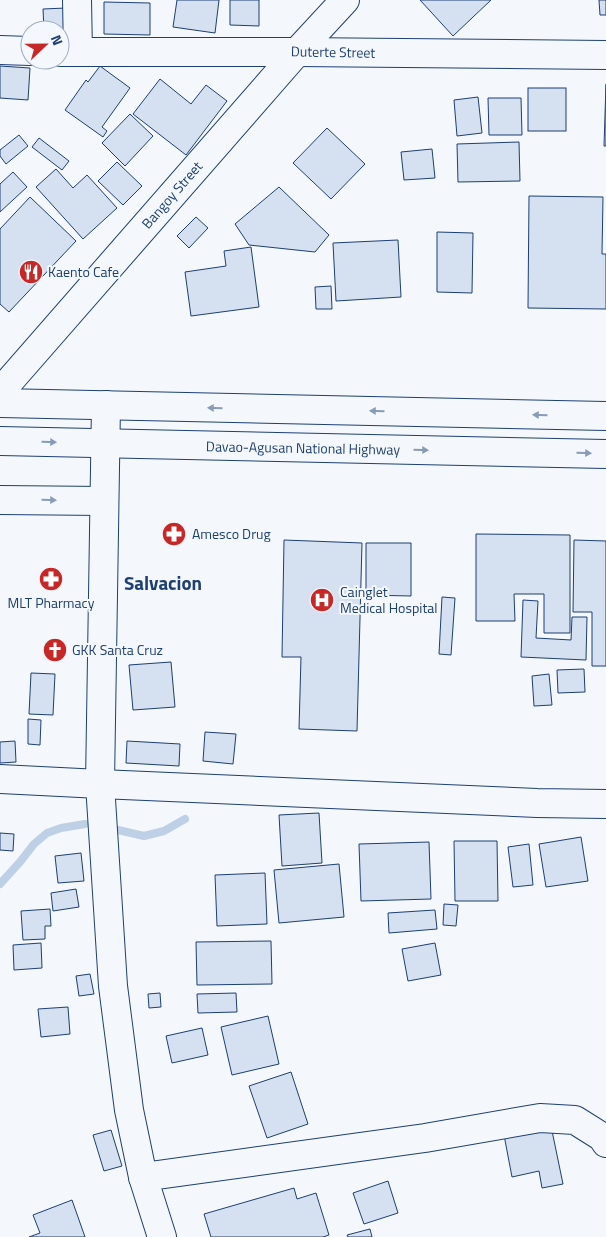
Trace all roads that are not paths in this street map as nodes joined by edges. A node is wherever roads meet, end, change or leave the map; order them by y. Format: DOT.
graph roads {
  1 [pos="78,0"];
  2 [pos="346,0"];
  3 [pos="70,46"];
  4 [pos="0,50"];
  5 [pos="20,51"];
  6 [pos="70,52"];
  7 [pos="297,52"];
  8 [pos="606,56"];
  9 [pos="0,392"];
  10 [pos="0,404"];
  11 [pos="106,406"];
  12 [pos="476,413"];
  13 [pos="606,416"];
  14 [pos="0,441"];
  15 [pos="105,444"];
  16 [pos="476,451"];
  17 [pos="606,454"];
  18 [pos="0,500"];
  19 [pos="104,501"];
  20 [pos="0,779"];
  21 [pos="100,784"];
  22 [pos="606,804"];
  23 [pos="606,1143"];
  24 [pos="143,1177"];
  25 [pos="162,1237"];
  1 -- 3 [label="main road"];
  2 -- 7 [label="main road, Bangoy Street"];
  4 -- 5 [label="main road"];
  6 -- 7 [label="main road, Duterte Street"];
  7 -- 8 [label="main road, Duterte Street"];
  7 -- 9 [label="main road, Bangoy Street"];
  10 -- 11 [label="main road"];
  12 -- 11 [label="main road, one-way"];
  11 -- 15 [label="main road"];
  13 -- 12 [label="main road, one-way"];
  12 -- 16 [label="main road"];
  14 -- 15 [label="main road, Davao-Agusan National Highway, one-way"];
  15 -- 16 [label="main road, Davao-Agusan National Highway, one-way"];
  15 -- 19 [label="main road"];
  16 -- 17 [label="main road, Davao-Agusan National Highway, one-way"];
  18 -- 19 [label="main road, one-way"];
  19 -- 21 [label="main road"];
  20 -- 21 [label="main road"];
  21 -- 22 [label="main road"];
  21 -- 24 [label="main road"];
  23 -- 24 [label="main road"];
  24 -- 25 [label="main road"];
}
